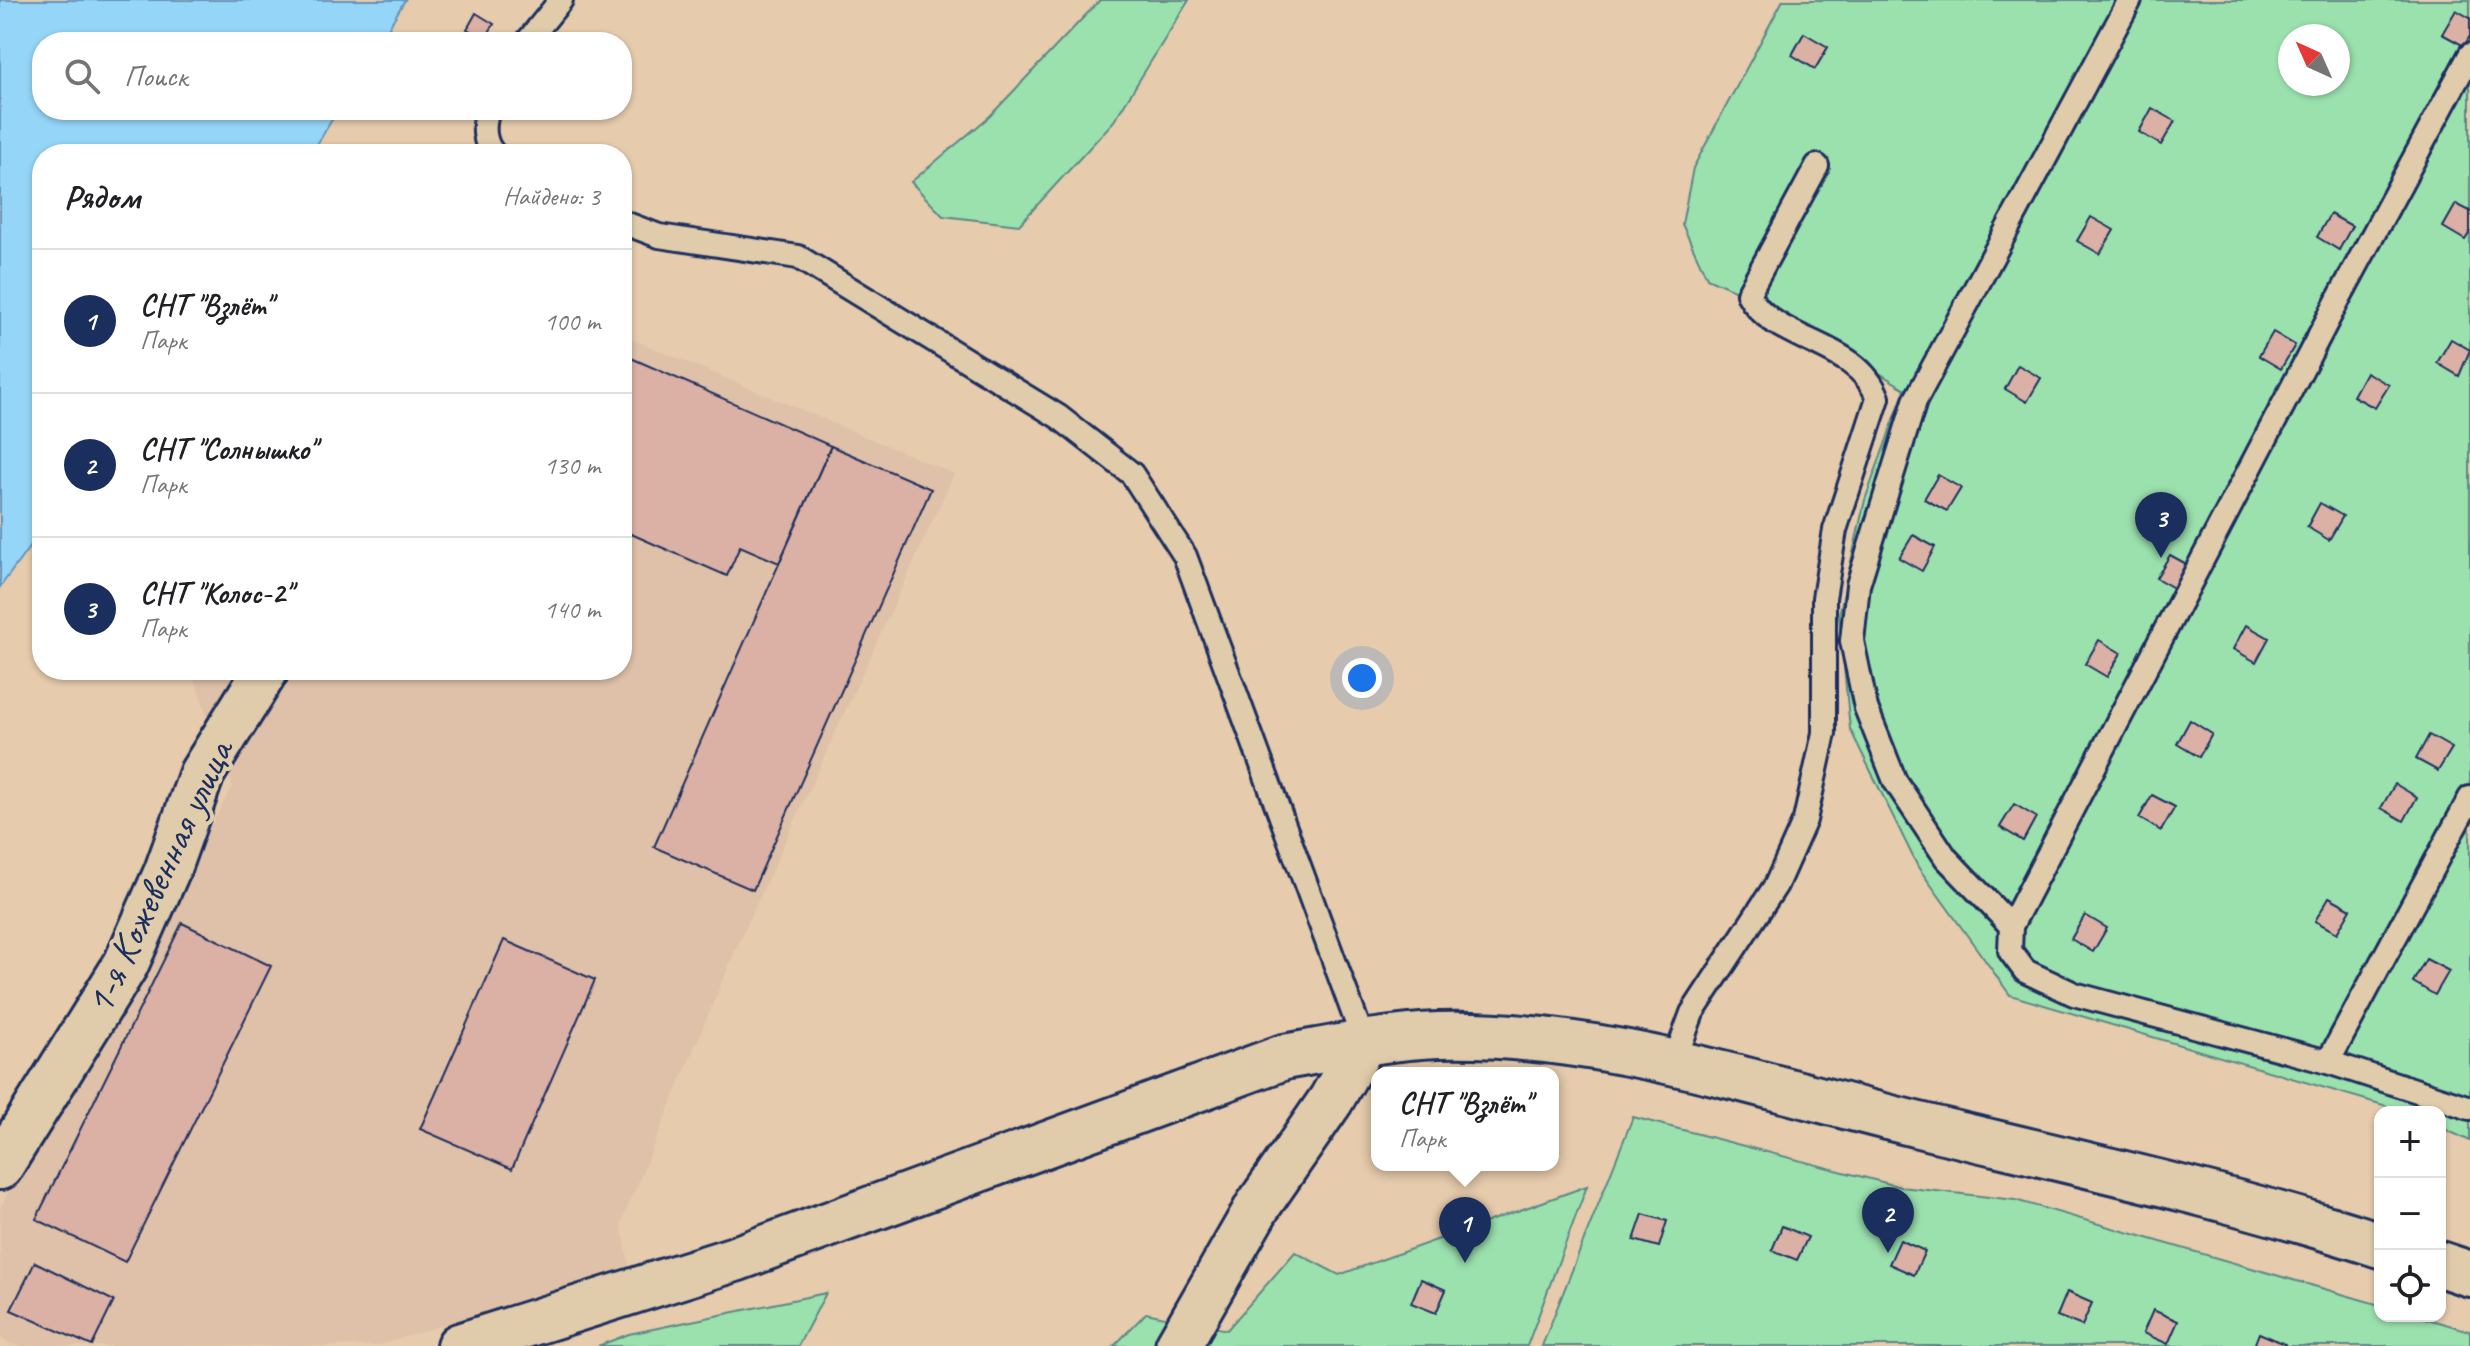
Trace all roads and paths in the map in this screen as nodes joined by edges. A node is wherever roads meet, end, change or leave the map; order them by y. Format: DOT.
graph roads {
  1 [pos="561,0"];
  2 [pos="2130,0"];
  3 [pos="535,32"];
  4 [pos="2470,55"];
  5 [pos="484,120"];
  6 [pos="487,144"];
  7 [pos="1817,166"];
  8 [pos="632,226"];
  9 [pos="1852,641"];
  10 [pos="1825,672"];
  11 [pos="260,680"];
  12 [pos="2470,798"];
  13 [pos="2011,926"];
  14 [pos="1364,1042"];
  15 [pos="1674,1062"];
  16 [pos="2328,1062"];
  17 [pos="2470,1108"];
  18 [pos="0,1167"];
  19 [pos="2374,1243"];
  20 [pos="2446,1266"];
  21 [pos="2470,1274"];
  22 [pos="459,1346"];
  23 [pos="1178,1346"];
  1 -- 3 [label="lane"];
  2 -- 9 [label="lane"];
  4 -- 13 [label="lane"];
  5 -- 6 [label="lane"];
  7 -- 10 [label="lane"];
  8 -- 14 [label="lane"];
  9 -- 10 [label="lane"];
  9 -- 13 [label="lane"];
  10 -- 15 [label="lane"];
  11 -- 18 [label="street, 1-я Кожевенная улица"];
  12 -- 16 [label="lane"];
  13 -- 16 [label="lane"];
  14 -- 15 [label="street"];
  14 -- 22 [label="street"];
  14 -- 23 [label="street"];
  15 -- 19 [label="street"];
  16 -- 17 [label="lane"];
  20 -- 21 [label="street"];
}
